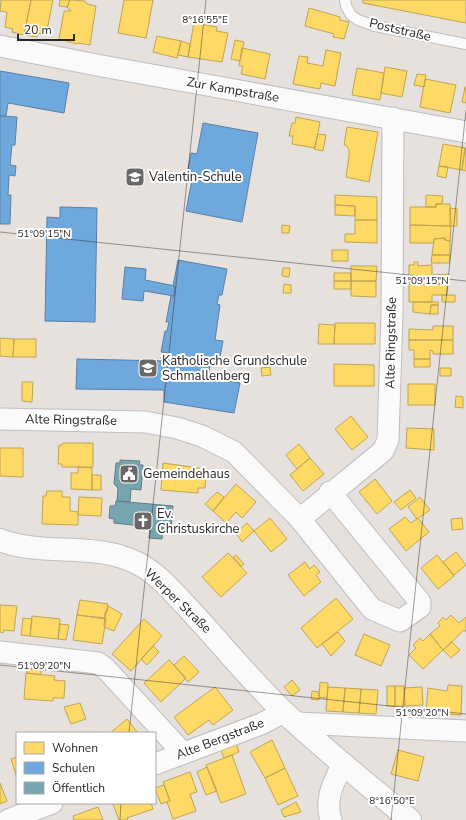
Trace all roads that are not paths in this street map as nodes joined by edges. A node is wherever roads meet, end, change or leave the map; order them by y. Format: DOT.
graph roads {
  1 [pos="346,0"];
  2 [pos="466,44"];
  3 [pos="0,46"];
  4 [pos="393,118"];
  5 [pos="466,132"];
  6 [pos="0,419"];
  7 [pos="330,492"];
  8 [pos="300,519"];
  9 [pos="0,540"];
  10 [pos="0,652"];
  11 [pos="291,718"];
  12 [pos="466,731"];
  13 [pos="183,753"];
  14 [pos="343,762"];
  15 [pos="156,764"];
  16 [pos="49,804"];
  17 [pos="8,820"];
  18 [pos="331,820"];
  19 [pos="410,820"];
  1 -- 2 [label="lane, Poststraße"];
  3 -- 4 [label="street, Zur Kampstraße"];
  4 -- 5 [label="street, Zur Kampstraße"];
  4 -- 7 [label="street, Alte Ringstraße"];
  6 -- 8 [label="street, Alte Ringstraße"];
  7 -- 8 [label="street, Alte Ringstraße"];
  7 -- 8 [label="street, Alte Ringstraße"];
  9 -- 11 [label="main road, Werper Straße"];
  10 -- 13 [label="street"];
  11 -- 12 [label="street"];
  11 -- 13 [label="street, Alte Bergstraße"];
  11 -- 14 [label="main road, Werper Straße"];
  13 -- 15 [label="street, Alte Bergstraße"];
  14 -- 18 [label="street"];
  14 -- 19 [label="main road, Werper Straße"];
  16 -- 17 [label="street"];
}
